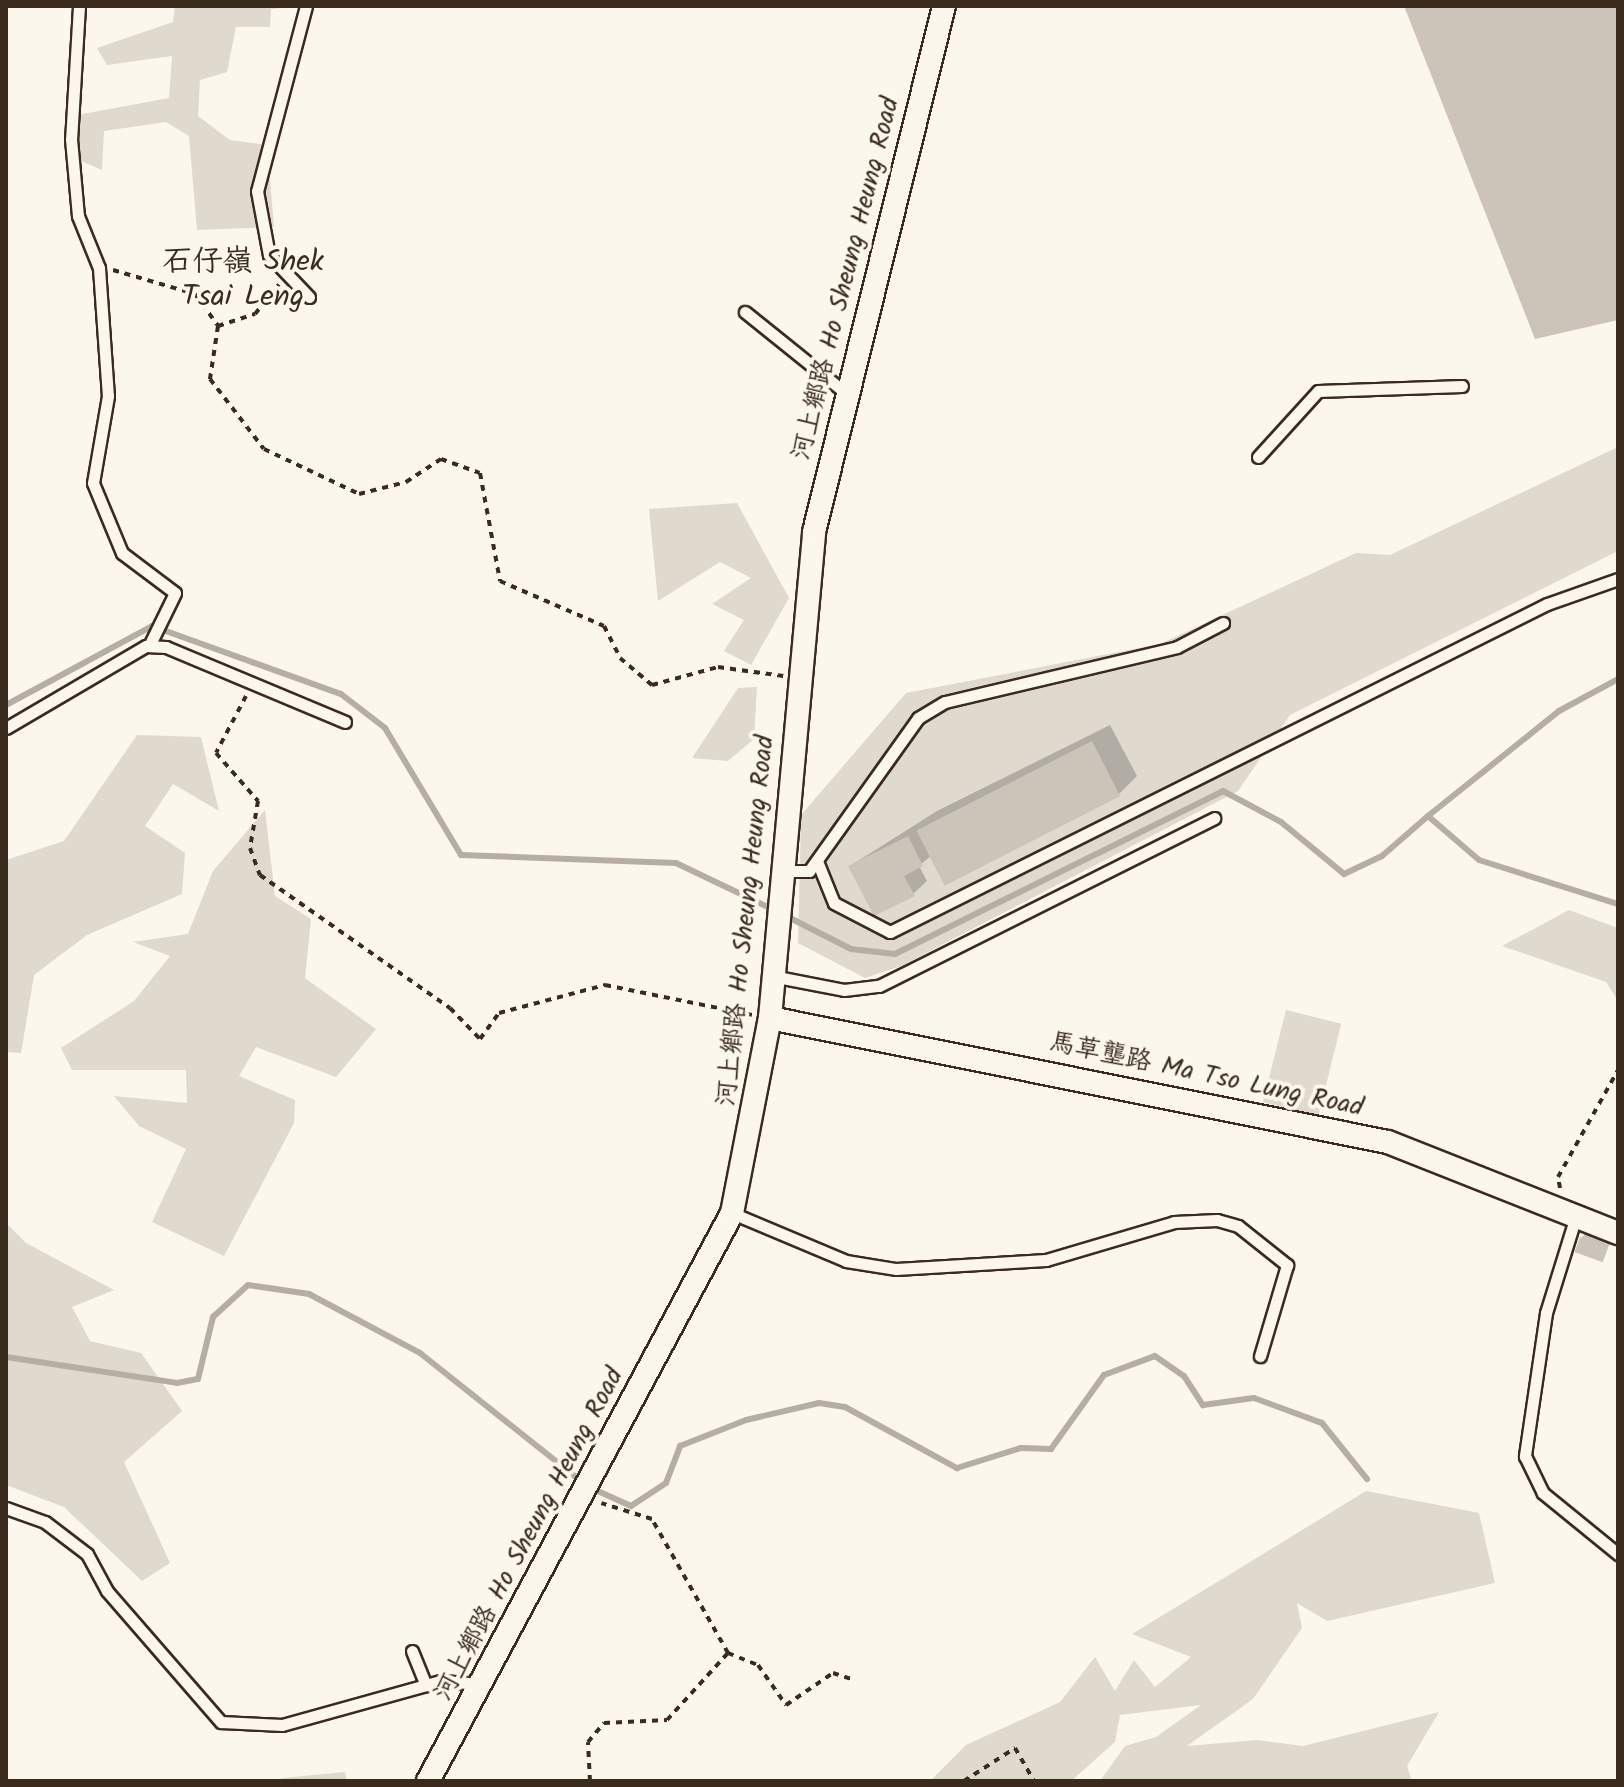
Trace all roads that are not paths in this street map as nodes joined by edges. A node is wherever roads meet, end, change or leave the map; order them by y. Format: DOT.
graph roads {
  1 [pos="79,6"];
  2 [pos="306,6"];
  3 [pos="944,6"];
  4 [pos="309,297"];
  5 [pos="745,312"];
  6 [pos="1462,386"];
  7 [pos="847,394"];
  8 [pos="1258,457"];
  9 [pos="1618,579"];
  10 [pos="1223,623"];
  11 [pos="149,646"];
  12 [pos="345,722"];
  13 [pos="6,728"];
  14 [pos="1214,818"];
  15 [pos="817,861"];
  16 [pos="781,871"];
  17 [pos="770,975"];
  18 [pos="770,1018"];
  19 [pos="732,1213"];
  20 [pos="1570,1213"];
  21 [pos="1618,1233"];
  22 [pos="1260,1356"];
  23 [pos="6,1508"];
  24 [pos="1618,1554"];
  25 [pos="412,1651"];
  26 [pos="426,1685"];
  27 [pos="482,1685"];
  28 [pos="428,1781"];
  1 -- 11 [label="lane"];
  2 -- 4 [label="lane"];
  3 -- 7 [label="street, 河上鄉路 Ho Sheung Heung Road"];
  5 -- 7 [label="lane"];
  6 -- 8 [label="lane"];
  7 -- 16 [label="street, 河上鄉路 Ho Sheung Heung Road"];
  9 -- 15 [label="lane"];
  10 -- 15 [label="lane"];
  11 -- 12 [label="lane"];
  11 -- 13 [label="lane"];
  14 -- 17 [label="lane"];
  15 -- 16 [label="lane"];
  16 -- 17 [label="street, 河上鄉路 Ho Sheung Heung Road"];
  17 -- 18 [label="street, 河上鄉路 Ho Sheung Heung Road"];
  18 -- 19 [label="street, 河上鄉路 Ho Sheung Heung Road"];
  18 -- 20 [label="street, 馬草壟路 Ma Tso Lung Road"];
  19 -- 22 [label="lane"];
  19 -- 27 [label="street, 河上鄉路 Ho Sheung Heung Road"];
  20 -- 21 [label="street, 馬草壟路 Ma Tso Lung Road"];
  20 -- 24 [label="lane"];
  23 -- 26 [label="lane"];
  25 -- 26 [label="lane"];
  26 -- 27 [label="lane"];
  27 -- 28 [label="street, 河上鄉路 Ho Sheung Heung Road"];
}
